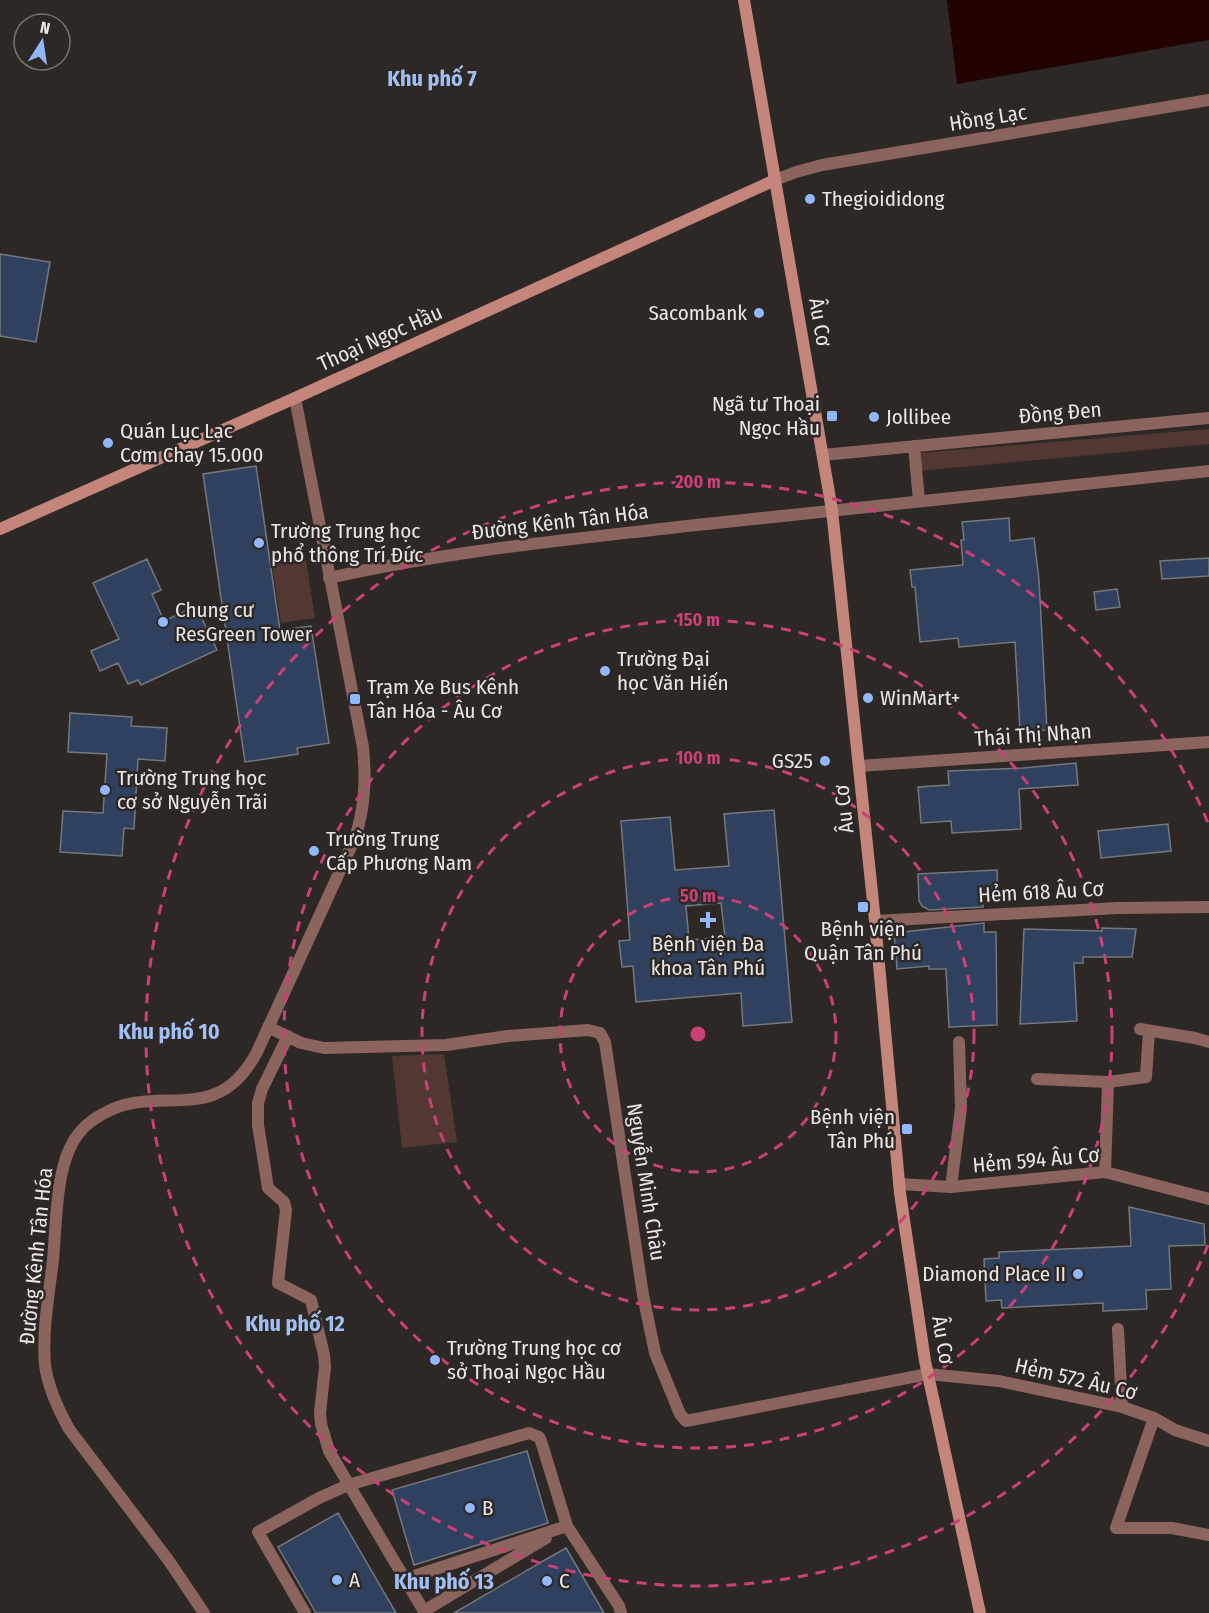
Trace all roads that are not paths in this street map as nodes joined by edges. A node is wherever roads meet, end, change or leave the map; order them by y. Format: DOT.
graph roads {
  1 [pos="744,0"];
  2 [pos="1209,100"];
  3 [pos="775,180"];
  4 [pos="295,398"];
  5 [pos="1209,418"];
  6 [pos="914,446"];
  7 [pos="823,455"];
  8 [pos="1209,471"];
  9 [pos="919,501"];
  10 [pos="832,510"];
  11 [pos="0,529"];
  12 [pos="329,578"];
  13 [pos="1209,742"];
  14 [pos="859,766"];
  15 [pos="1209,907"];
  16 [pos="875,921"];
  17 [pos="268,1027"];
  18 [pos="288,1036"];
  19 [pos="959,1042"];
  20 [pos="1209,1042"];
  21 [pos="1037,1079"];
  22 [pos="1108,1082"];
  23 [pos="1105,1172"];
  24 [pos="899,1184"];
  25 [pos="951,1187"];
  26 [pos="1209,1199"];
  27 [pos="1118,1329"];
  28 [pos="928,1374"];
  29 [pos="1122,1407"];
  30 [pos="1154,1418"];
  31 [pos="1209,1441"];
  32 [pos="348,1485"];
  33 [pos="567,1526"];
  34 [pos="1209,1535"];
  35 [pos="405,1579"];
  36 [pos="425,1612"];
  37 [pos="204,1613"];
  38 [pos="305,1613"];
  39 [pos="621,1613"];
  40 [pos="980,1613"];
  1 -- 3 [label="main road, Âu Cơ"];
  2 -- 3 [label="street, Hồng Lạc"];
  3 -- 4 [label="main road, Thoại Ngọc Hầu"];
  3 -- 7 [label="main road, Âu Cơ"];
  4 -- 11 [label="main road, Thoại Ngọc Hầu"];
  4 -- 12 [label="street, Đường Kênh Tân Hóa"];
  5 -- 6 [label="street, Đồng Đen"];
  6 -- 7 [label="street, Đồng Đen"];
  6 -- 9 [label="street"];
  7 -- 10 [label="main road, Âu Cơ"];
  8 -- 9 [label="street"];
  9 -- 10 [label="street"];
  10 -- 12 [label="street, Đường Kênh Tân Hóa"];
  10 -- 14 [label="main road, Âu Cơ"];
  12 -- 17 [label="street, Đường Kênh Tân Hóa"];
  13 -- 14 [label="street, Thái Thị Nhạn"];
  14 -- 16 [label="main road, Âu Cơ"];
  15 -- 16 [label="street, Hẻm 618 Âu Cơ"];
  16 -- 24 [label="main road, Âu Cơ"];
  17 -- 18 [label="street, Nguyễn Minh Châu"];
  17 -- 37 [label="street, Đường Kênh Tân Hóa"];
  18 -- 28 [label="street, Nguyễn Minh Châu"];
  18 -- 32 [label="street"];
  19 -- 25 [label="street"];
  20 -- 22 [label="street"];
  21 -- 22 [label="street"];
  22 -- 23 [label="street"];
  23 -- 25 [label="street, Hẻm 594 Âu Cơ"];
  23 -- 26 [label="street, Hẻm 594 Âu Cơ"];
  24 -- 25 [label="street, Hẻm 594 Âu Cơ"];
  24 -- 28 [label="main road, Âu Cơ"];
  27 -- 29 [label="street"];
  28 -- 29 [label="street, Hẻm 572 Âu Cơ"];
  28 -- 40 [label="main road, Âu Cơ"];
  29 -- 30 [label="street, Hẻm 572 Âu Cơ"];
  30 -- 31 [label="street, Hẻm 572 Âu Cơ"];
  30 -- 34 [label="street"];
  32 -- 33 [label="street"];
  32 -- 35 [label="street"];
  32 -- 38 [label="street"];
  33 -- 35 [label="street"];
  33 -- 36 [label="street"];
  33 -- 39 [label="street"];
  35 -- 36 [label="street"];
}
